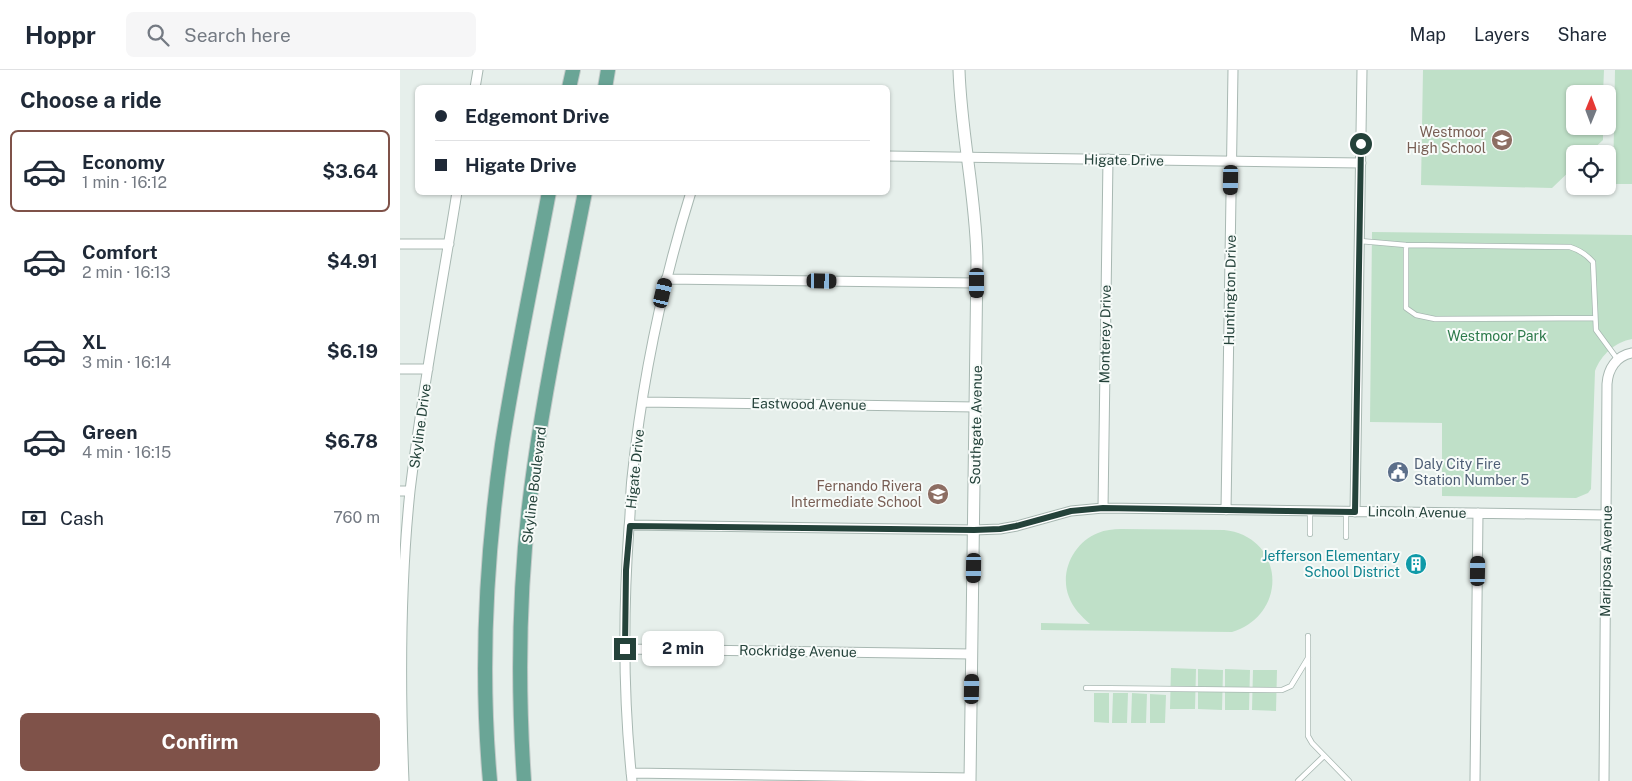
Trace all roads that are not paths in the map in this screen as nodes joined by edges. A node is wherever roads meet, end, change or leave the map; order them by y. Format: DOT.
graph roads {
  1 [pos="478,70"];
  2 [pos="573,70"];
  3 [pos="608,70"];
  4 [pos="959,70"];
  5 [pos="1233,70"];
  6 [pos="1362,70"];
  7 [pos="476,85"];
  8 [pos="570,85"];
  9 [pos="606,85"];
  10 [pos="890,156"];
  11 [pos="968,157"];
  12 [pos="1108,160"];
  13 [pos="1232,161"];
  14 [pos="1361,163"];
  15 [pos="457,195"];
  16 [pos="548,195"];
  17 [pos="584,195"];
  18 [pos="689,195"];
  19 [pos="1360,242"];
  20 [pos="400,244"];
  21 [pos="449,244"];
  22 [pos="1406,245"];
  23 [pos="666,279"];
  24 [pos="977,283"];
  25 [pos="1595,318"];
  26 [pos="1632,353"];
  27 [pos="1618,360"];
  28 [pos="428,368"];
  29 [pos="400,369"];
  30 [pos="642,402"];
  31 [pos="976,407"];
  32 [pos="400,491"];
  33 [pos="410,491"];
  34 [pos="1103,508"];
  35 [pos="1226,510"];
  36 [pos="1310,511"];
  37 [pos="1350,512"];
  38 [pos="1478,513"];
  39 [pos="1607,515"];
  40 [pos="630,526"];
  41 [pos="974,530"];
  42 [pos="1310,534"];
  43 [pos="1346,537"];
  44 [pos="401,616"];
  45 [pos="1308,636"];
  46 [pos="625,649"];
  47 [pos="972,654"];
  48 [pos="1308,658"];
  49 [pos="1086,688"];
  50 [pos="401,739"];
  51 [pos="1324,756"];
  52 [pos="632,777"];
  53 [pos="970,779"];
  54 [pos="1347,780"];
  55 [pos="404,781"];
  56 [pos="490,781"];
  57 [pos="524,781"];
  58 [pos="1298,781"];
  59 [pos="1475,781"];
  60 [pos="1604,781"];
  1 -- 7 [label="street"];
  2 -- 8 [label="main road"];
  3 -- 9 [label="main road"];
  4 -- 11 [label="street, Southgate Avenue"];
  5 -- 13 [label="street, Huntington Drive"];
  6 -- 14 [label="street"];
  10 -- 11 [label="street, Higate Drive"];
  11 -- 12 [label="street, Higate Drive"];
  11 -- 24 [label="street, Southgate Avenue"];
  12 -- 13 [label="street, Higate Drive"];
  12 -- 34 [label="street, Monterey Drive"];
  13 -- 14 [label="street, Higate Drive"];
  13 -- 35 [label="street, Huntington Drive"];
  14 -- 19 [label="street"];
  15 -- 21 [label="street, Skyline Drive"];
  16 -- 56 [label="main road"];
  17 -- 57 [label="main road, Skyline Boulevard"];
  18 -- 23 [label="street, Higate Drive"];
  19 -- 22 [label="lane"];
  19 -- 37 [label="street"];
  20 -- 21 [label="street"];
  21 -- 28 [label="street, Skyline Drive"];
  22 -- 25 [label="lane"];
  22 -- 25 [label="lane"];
  23 -- 24 [label="street"];
  23 -- 30 [label="street, Higate Drive"];
  24 -- 31 [label="street, Southgate Avenue"];
  25 -- 27 [label="lane"];
  26 -- 27 [label="street"];
  27 -- 39 [label="street, Mariposa Avenue"];
  28 -- 29 [label="street"];
  28 -- 33 [label="street, Skyline Drive"];
  30 -- 31 [label="street, Eastwood Avenue"];
  30 -- 40 [label="street, Higate Drive"];
  31 -- 41 [label="street, Southgate Avenue"];
  32 -- 33 [label="street"];
  33 -- 44 [label="street, Skyline Drive"];
  34 -- 35 [label="street, Lincoln Avenue"];
  34 -- 41 [label="street, Lincoln Avenue"];
  35 -- 36 [label="street, Lincoln Avenue"];
  36 -- 37 [label="street, Lincoln Avenue"];
  36 -- 42 [label="lane"];
  37 -- 38 [label="street, Lincoln Avenue"];
  37 -- 43 [label="lane"];
  38 -- 39 [label="street, Lincoln Avenue"];
  38 -- 59 [label="street"];
  39 -- 60 [label="street, Mariposa Avenue"];
  40 -- 41 [label="street, Lincoln Avenue"];
  40 -- 46 [label="street, Higate Drive"];
  41 -- 47 [label="street, Southgate Avenue"];
  44 -- 50 [label="street, Skyline Drive"];
  45 -- 48 [label="lane"];
  46 -- 47 [label="street, Rockridge Avenue"];
  46 -- 52 [label="street, Higate Drive"];
  47 -- 53 [label="street, Southgate Avenue"];
  48 -- 49 [label="lane"];
  48 -- 51 [label="lane"];
  50 -- 55 [label="street, Skyline Drive"];
  51 -- 54 [label="lane"];
  51 -- 58 [label="lane"];
  52 -- 53 [label="street"];
}
